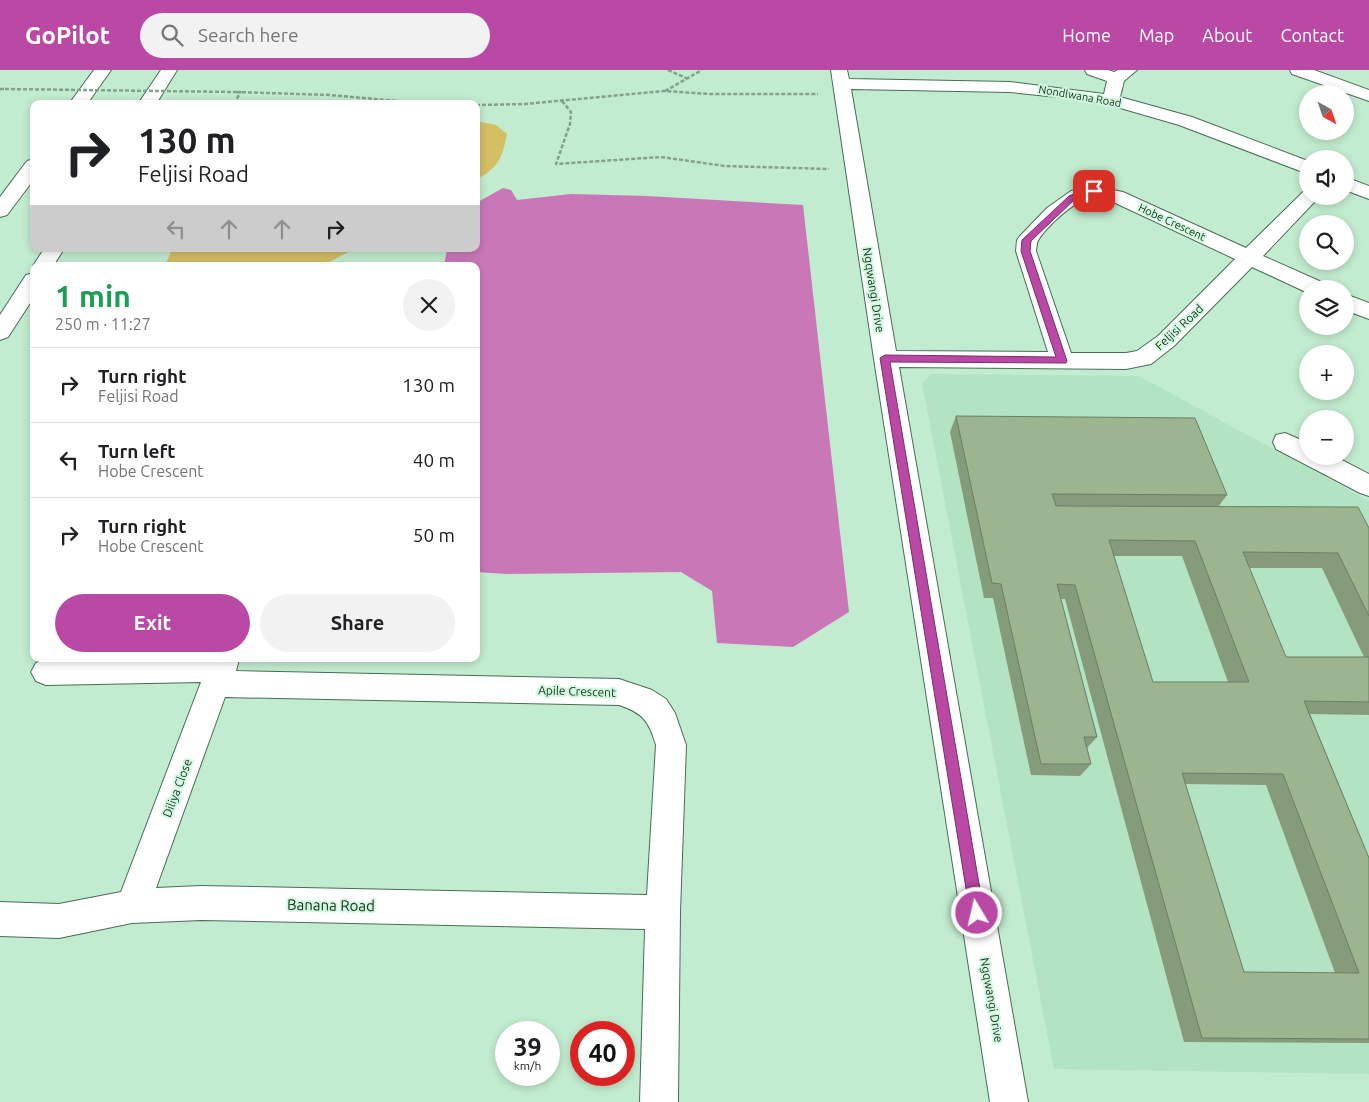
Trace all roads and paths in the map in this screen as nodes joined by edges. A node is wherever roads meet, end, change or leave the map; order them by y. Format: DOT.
graph roads {
  1 [pos="102,70"];
  2 [pos="169,70"];
  3 [pos="668,70"];
  4 [pos="702,70"];
  5 [pos="1093,70"];
  6 [pos="1298,70"];
  7 [pos="1123,75"];
  8 [pos="687,79"];
  9 [pos="834,83"];
  10 [pos="0,89"];
  11 [pos="664,91"];
  12 [pos="241,92"];
  13 [pos="1369,96"];
  14 [pos="81,100"];
  15 [pos="150,100"];
  16 [pos="236,100"];
  17 [pos="386,100"];
  18 [pos="1111,100"];
  19 [pos="562,101"];
  20 [pos="480,105"];
  21 [pos="1299,164"];
  22 [pos="829,169"];
  23 [pos="30,170"];
  24 [pos="1354,187"];
  25 [pos="1369,193"];
  26 [pos="1301,205"];
  27 [pos="0,211"];
  28 [pos="1250,258"];
  29 [pos="1299,280"];
  30 [pos="30,286"];
  31 [pos="1354,305"];
  32 [pos="1369,312"];
  33 [pos="0,332"];
  34 [pos="885,358"];
  35 [pos="1062,361"];
  36 [pos="1285,442"];
  37 [pos="1299,449"];
  38 [pos="1329,465"];
  39 [pos="1369,486"];
  40 [pos="221,671"];
  41 [pos="46,672"];
  42 [pos="132,906"];
  43 [pos="663,912"];
  44 [pos="0,919"];
  45 [pos="659,1102"];
  46 [pos="1009,1102"];
  1 -- 14 [label="main road"];
  2 -- 15 [label="main road"];
  3 -- 8 [label="path"];
  4 -- 8 [label="path"];
  5 -- 7 [label="main road"];
  6 -- 13 [label="main road"];
  7 -- 18 [label="main road"];
  8 -- 11 [label="path"];
  9 -- 11 [label="path"];
  9 -- 18 [label="main road, Nondlwana Road"];
  9 -- 34 [label="main road, Ngqwangi Drive"];
  10 -- 12 [label="path, bridge"];
  11 -- 19 [label="path"];
  12 -- 16 [label="path"];
  12 -- 17 [label="path"];
  18 -- 21 [label="main road, Nondlwana Road"];
  19 -- 20 [label="path"];
  19 -- 22 [label="path"];
  23 -- 27 [label="main road"];
  24 -- 25 [label="main road"];
  26 -- 28 [label="main road, Feljisi Road"];
  28 -- 29 [label="main road"];
  28 -- 35 [label="main road, Feljisi Road"];
  28 -- 35 [label="main road, Hobe Crescent"];
  30 -- 33 [label="main road"];
  31 -- 32 [label="main road"];
  34 -- 35 [label="main road, Feljisi Road"];
  34 -- 46 [label="main road, Ngqwangi Drive"];
  36 -- 37 [label="main road"];
  38 -- 39 [label="main road"];
  40 -- 41 [label="main road"];
  40 -- 42 [label="main road, Diliya Close"];
  40 -- 43 [label="main road, Apile Crescent"];
  42 -- 43 [label="main road, Banana Road"];
  42 -- 44 [label="main road, Banana Road"];
  43 -- 45 [label="main road, Apile Crescent"];
}
